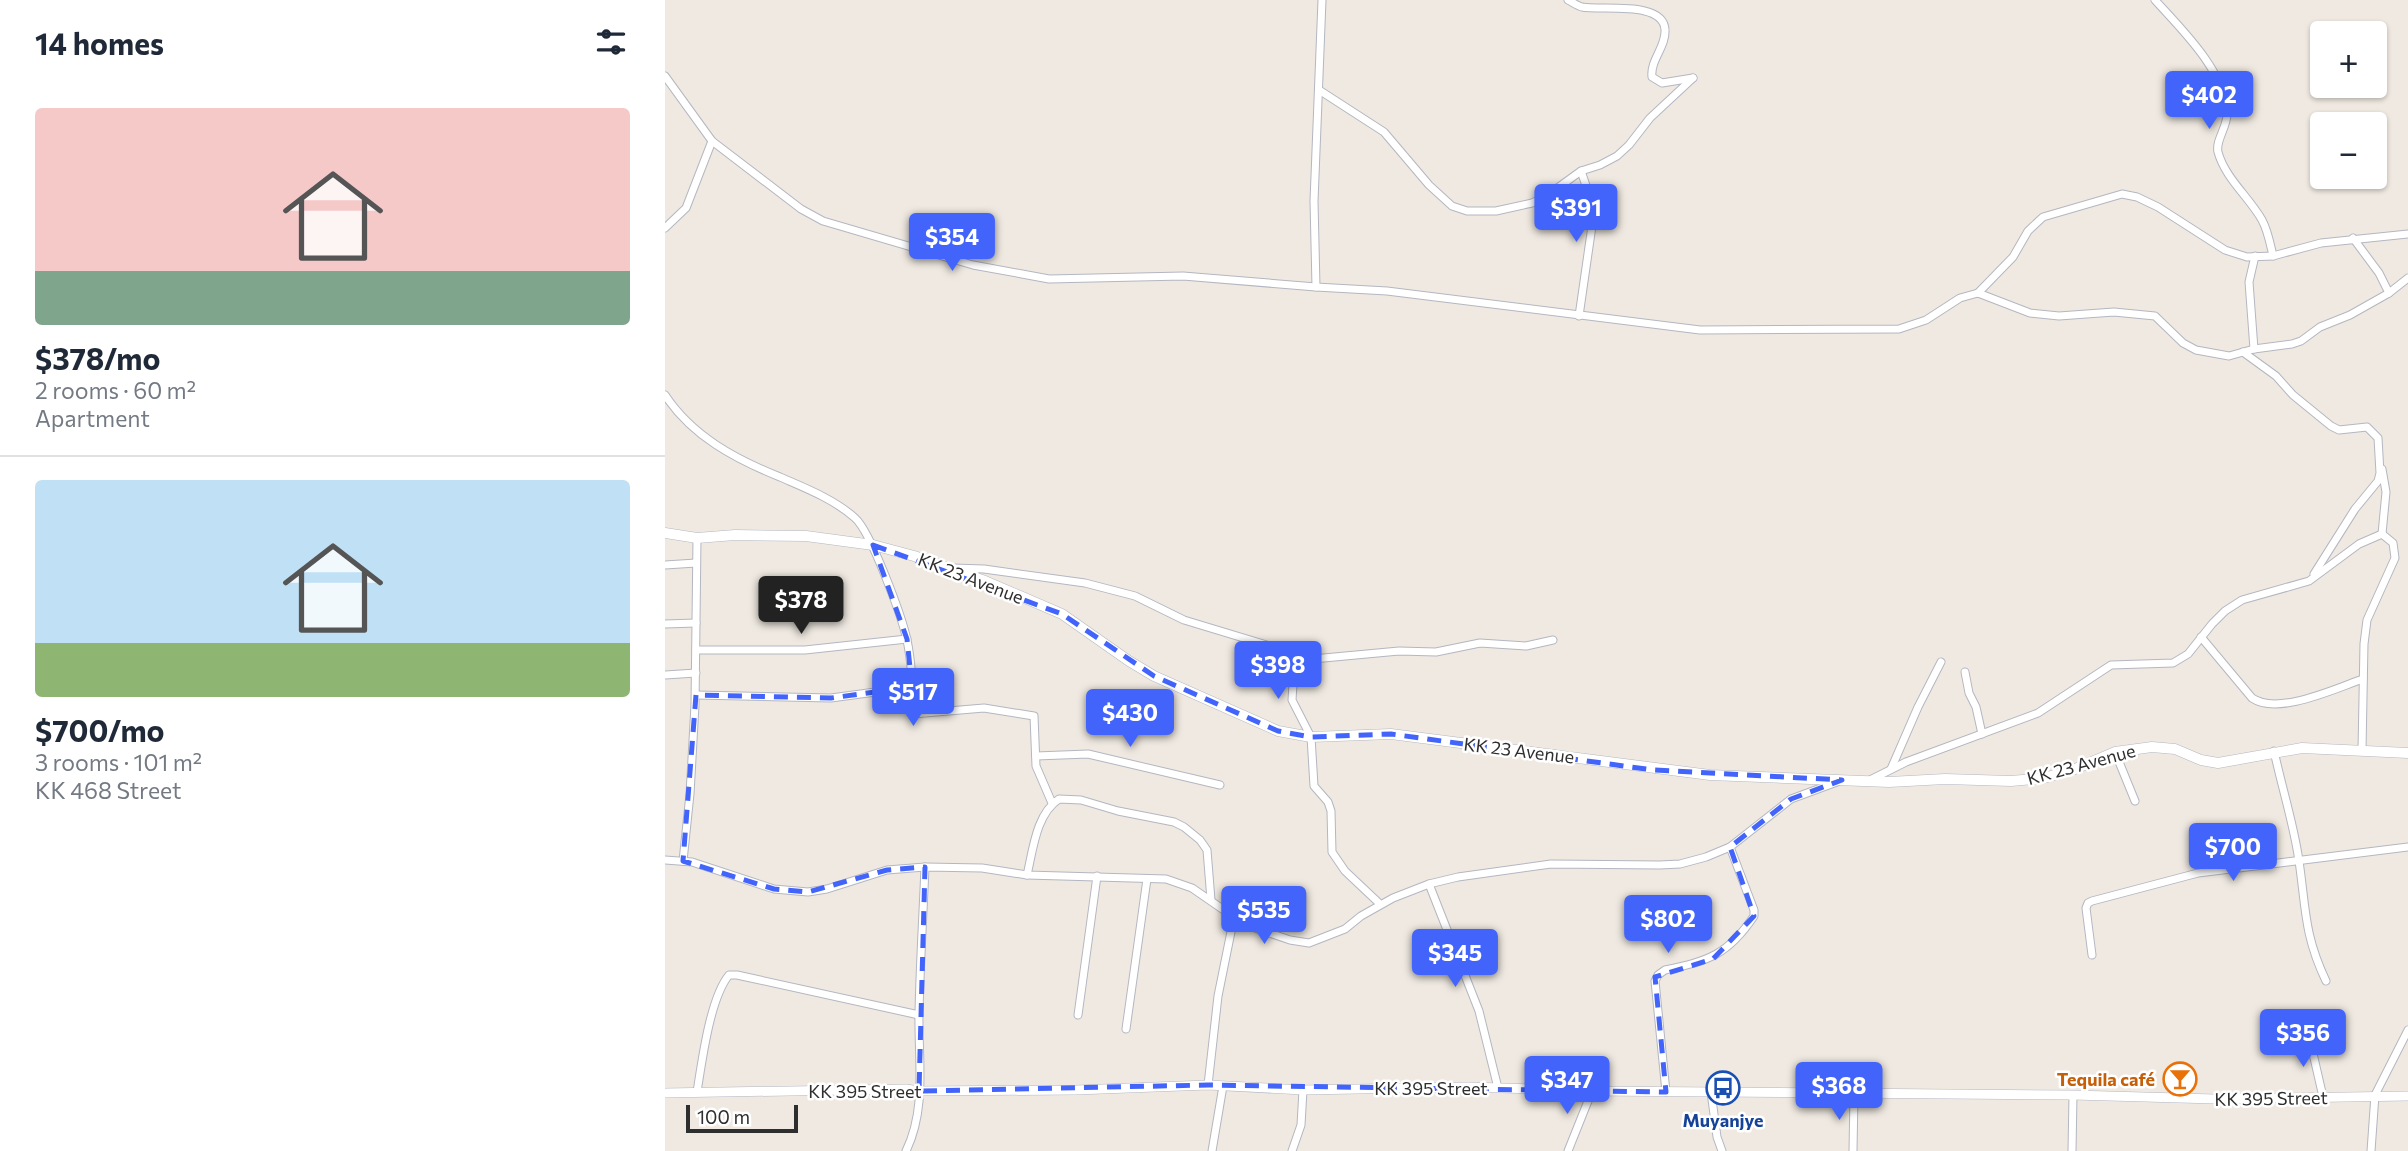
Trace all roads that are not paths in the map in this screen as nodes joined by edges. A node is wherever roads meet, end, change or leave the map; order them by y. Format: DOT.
graph roads {
  1 [pos="1322,0"];
  2 [pos="1568,0"];
  3 [pos="2155,0"];
  4 [pos="665,76"];
  5 [pos="1319,90"];
  6 [pos="712,141"];
  7 [pos="1581,171"];
  8 [pos="665,228"];
  9 [pos="2408,234"];
  10 [pos="2353,238"];
  11 [pos="2255,256"];
  12 [pos="2273,256"];
  13 [pos="2408,278"];
  14 [pos="1316,287"];
  15 [pos="1978,293"];
  16 [pos="2389,293"];
  17 [pos="1579,316"];
  18 [pos="2255,349"];
  19 [pos="2243,352"];
  20 [pos="665,395"];
  21 [pos="2379,462"];
  22 [pos="665,534"];
  23 [pos="2382,534"];
  24 [pos="697,538"];
  25 [pos="873,545"];
  26 [pos="696,563"];
  27 [pos="665,565"];
  28 [pos="946,567"];
  29 [pos="2309,581"];
  30 [pos="696,623"];
  31 [pos="665,624"];
  32 [pos="2201,637"];
  33 [pos="907,639"];
  34 [pos="1553,640"];
  35 [pos="696,650"];
  36 [pos="1289,651"];
  37 [pos="1941,662"];
  38 [pos="1965,672"];
  39 [pos="696,673"];
  40 [pos="665,675"];
  41 [pos="2363,679"];
  42 [pos="912,687"];
  43 [pos="695,695"];
  44 [pos="1982,733"];
  45 [pos="1311,737"];
  46 [pos="2362,750"];
  47 [pos="2274,751"];
  48 [pos="2115,752"];
  49 [pos="2407,752"];
  50 [pos="1036,756"];
  51 [pos="1891,769"];
  52 [pos="1842,780"];
  53 [pos="1870,781"];
  54 [pos="1220,785"];
  55 [pos="2135,801"];
  56 [pos="1052,803"];
  57 [pos="1730,847"];
  58 [pos="2408,847"];
  59 [pos="665,860"];
  60 [pos="2299,860"];
  61 [pos="683,861"];
  62 [pos="925,867"];
  63 [pos="1027,875"];
  64 [pos="1097,876"];
  65 [pos="1147,878"];
  66 [pos="1429,884"];
  67 [pos="1211,900"];
  68 [pos="1380,904"];
  69 [pos="1234,916"];
  70 [pos="2092,956"];
  71 [pos="2326,981"];
  72 [pos="919,1015"];
  73 [pos="1078,1016"];
  74 [pos="1126,1029"];
  75 [pos="2408,1030"];
  76 [pos="2309,1036"];
  77 [pos="1208,1085"];
  78 [pos="1223,1086"];
  79 [pos="1498,1088"];
  80 [pos="1303,1090"];
  81 [pos="919,1091"];
  82 [pos="1592,1091"];
  83 [pos="697,1092"];
  84 [pos="1667,1092"];
  85 [pos="1711,1092"];
  86 [pos="665,1093"];
  87 [pos="1854,1094"];
  88 [pos="2073,1095"];
  89 [pos="2375,1095"];
  90 [pos="2408,1096"];
  91 [pos="2323,1097"];
  92 [pos="906,1151"];
  93 [pos="1212,1151"];
  94 [pos="1292,1151"];
  95 [pos="1568,1151"];
  96 [pos="1722,1151"];
  97 [pos="1853,1151"];
  98 [pos="2072,1151"];
  99 [pos="2371,1151"];
  1 -- 5 [label="street"];
  2 -- 7 [label="street"];
  3 -- 12 [label="street"];
  4 -- 6 [label="street"];
  5 -- 7 [label="street"];
  5 -- 14 [label="street"];
  6 -- 8 [label="street"];
  6 -- 14 [label="street"];
  7 -- 17 [label="street"];
  9 -- 10 [label="street"];
  10 -- 12 [label="street"];
  10 -- 16 [label="street"];
  11 -- 12 [label="street"];
  11 -- 15 [label="street"];
  11 -- 18 [label="street"];
  13 -- 16 [label="street"];
  14 -- 17 [label="street"];
  15 -- 17 [label="street"];
  15 -- 19 [label="street"];
  16 -- 18 [label="street"];
  18 -- 19 [label="street"];
  19 -- 21 [label="street"];
  20 -- 25 [label="street"];
  21 -- 23 [label="street"];
  21 -- 29 [label="street"];
  22 -- 24 [label="main road, KK 23 Avenue"];
  23 -- 29 [label="street"];
  23 -- 41 [label="street"];
  24 -- 25 [label="main road, KK 23 Avenue"];
  24 -- 26 [label="street"];
  25 -- 28 [label="main road, KK 23 Avenue"];
  25 -- 33 [label="street"];
  26 -- 27 [label="street"];
  26 -- 30 [label="street"];
  28 -- 36 [label="street"];
  28 -- 45 [label="main road, KK 23 Avenue"];
  29 -- 32 [label="street"];
  30 -- 31 [label="street"];
  30 -- 35 [label="street"];
  32 -- 41 [label="street"];
  32 -- 44 [label="street"];
  33 -- 35 [label="street"];
  33 -- 42 [label="street"];
  34 -- 36 [label="street"];
  35 -- 39 [label="street"];
  36 -- 45 [label="street"];
  37 -- 51 [label="street"];
  38 -- 44 [label="street"];
  39 -- 40 [label="street"];
  39 -- 43 [label="street"];
  41 -- 46 [label="street"];
  42 -- 43 [label="street"];
  42 -- 50 [label="street"];
  43 -- 61 [label="street"];
  44 -- 51 [label="street"];
  45 -- 52 [label="main road, KK 23 Avenue"];
  45 -- 68 [label="street"];
  46 -- 47 [label="main road, KK 23 Avenue"];
  46 -- 49 [label="main road, KK 23 Avenue"];
  47 -- 48 [label="main road, KK 23 Avenue"];
  47 -- 60 [label="street"];
  48 -- 53 [label="main road, KK 23 Avenue"];
  48 -- 55 [label="street"];
  50 -- 54 [label="street"];
  50 -- 56 [label="street"];
  51 -- 53 [label="street"];
  52 -- 53 [label="main road, KK 23 Avenue"];
  52 -- 57 [label="street"];
  56 -- 63 [label="street"];
  56 -- 67 [label="street"];
  57 -- 66 [label="street"];
  57 -- 84 [label="street"];
  58 -- 60 [label="street"];
  59 -- 61 [label="street"];
  60 -- 70 [label="street"];
  60 -- 71 [label="street"];
  61 -- 62 [label="street"];
  62 -- 63 [label="street"];
  62 -- 72 [label="street"];
  63 -- 64 [label="street"];
  64 -- 65 [label="street"];
  64 -- 73 [label="street"];
  65 -- 67 [label="street"];
  65 -- 74 [label="street"];
  66 -- 68 [label="street"];
  66 -- 79 [label="street"];
  67 -- 69 [label="street"];
  68 -- 69 [label="street"];
  69 -- 77 [label="street"];
  72 -- 81 [label="street"];
  72 -- 83 [label="street"];
  75 -- 89 [label="street"];
  76 -- 91 [label="street"];
  77 -- 78 [label="street, KK 395 Street"];
  77 -- 81 [label="street, KK 395 Street"];
  78 -- 80 [label="street, KK 395 Street"];
  78 -- 93 [label="street"];
  79 -- 80 [label="street, KK 395 Street"];
  79 -- 82 [label="street, KK 395 Street"];
  80 -- 94 [label="street"];
  81 -- 83 [label="street, KK 395 Street"];
  81 -- 92 [label="street"];
  82 -- 84 [label="street, KK 395 Street"];
  82 -- 95 [label="street"];
  83 -- 86 [label="street, KK 395 Street"];
  84 -- 85 [label="street, KK 395 Street"];
  85 -- 87 [label="street, KK 395 Street"];
  85 -- 96 [label="street"];
  87 -- 88 [label="street, KK 395 Street"];
  87 -- 97 [label="street"];
  88 -- 91 [label="street, KK 395 Street"];
  88 -- 98 [label="street"];
  89 -- 90 [label="street, KK 395 Street"];
  89 -- 91 [label="street, KK 395 Street"];
  89 -- 99 [label="street"];
}
